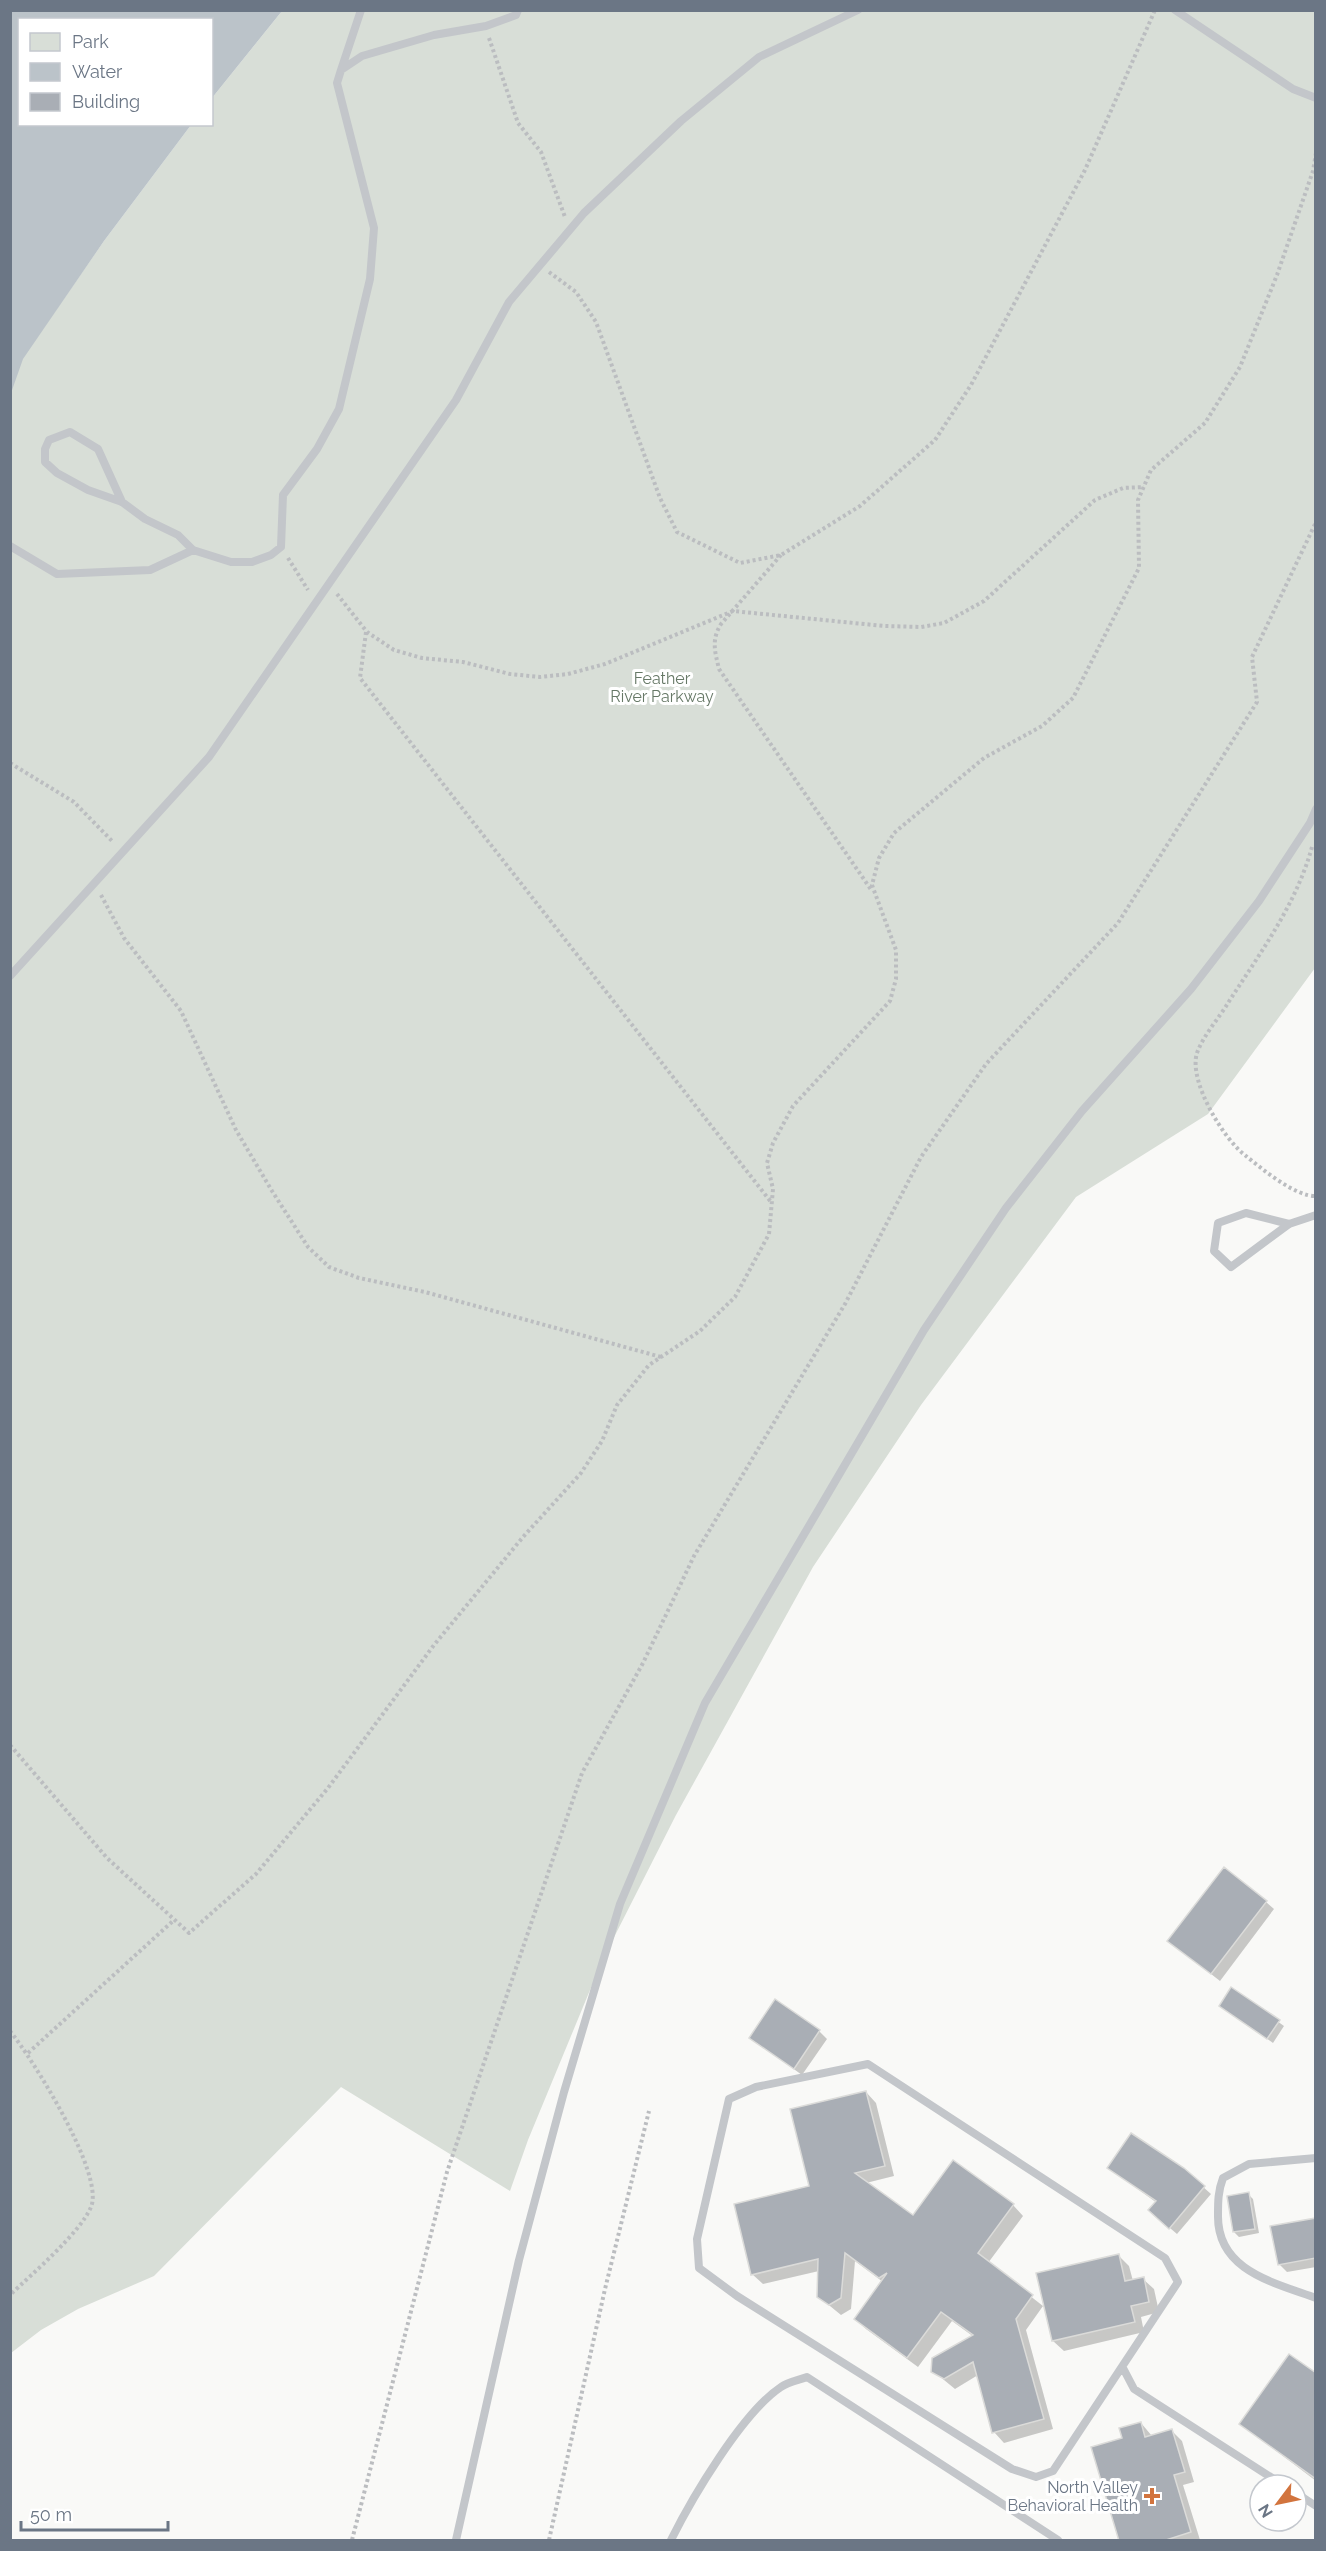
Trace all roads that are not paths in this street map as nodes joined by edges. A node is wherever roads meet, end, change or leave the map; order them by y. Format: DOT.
graph roads {
  1 [pos="361,10"];
  2 [pos="518,10"];
  3 [pos="858,10"];
  4 [pos="1175,10"];
  5 [pos="341,70"];
  6 [pos="1316,98"];
  7 [pos="122,502"];
  8 [pos="10,546"];
  9 [pos="193,550"];
  10 [pos="1316,808"];
  11 [pos="10,976"];
  12 [pos="1316,1215"];
  13 [pos="1289,1224"];
  14 [pos="1316,2158"];
  15 [pos="1316,2298"];
  16 [pos="1123,2368"];
  17 [pos="1264,2473"];
  18 [pos="456,2541"];
  19 [pos="671,2541"];
  20 [pos="1058,2541"];
  1 -- 5 [label="lane"];
  2 -- 5 [label="lane"];
  3 -- 11 [label="lane"];
  4 -- 6 [label="lane"];
  5 -- 9 [label="lane"];
  7 -- 7 [label="lane"];
  7 -- 9 [label="lane"];
  8 -- 9 [label="lane"];
  10 -- 18 [label="lane"];
  12 -- 13 [label="lane"];
  13 -- 13 [label="lane"];
  14 -- 15 [label="lane"];
  16 -- 16 [label="lane"];
  16 -- 17 [label="lane"];
  19 -- 20 [label="lane"];
}
